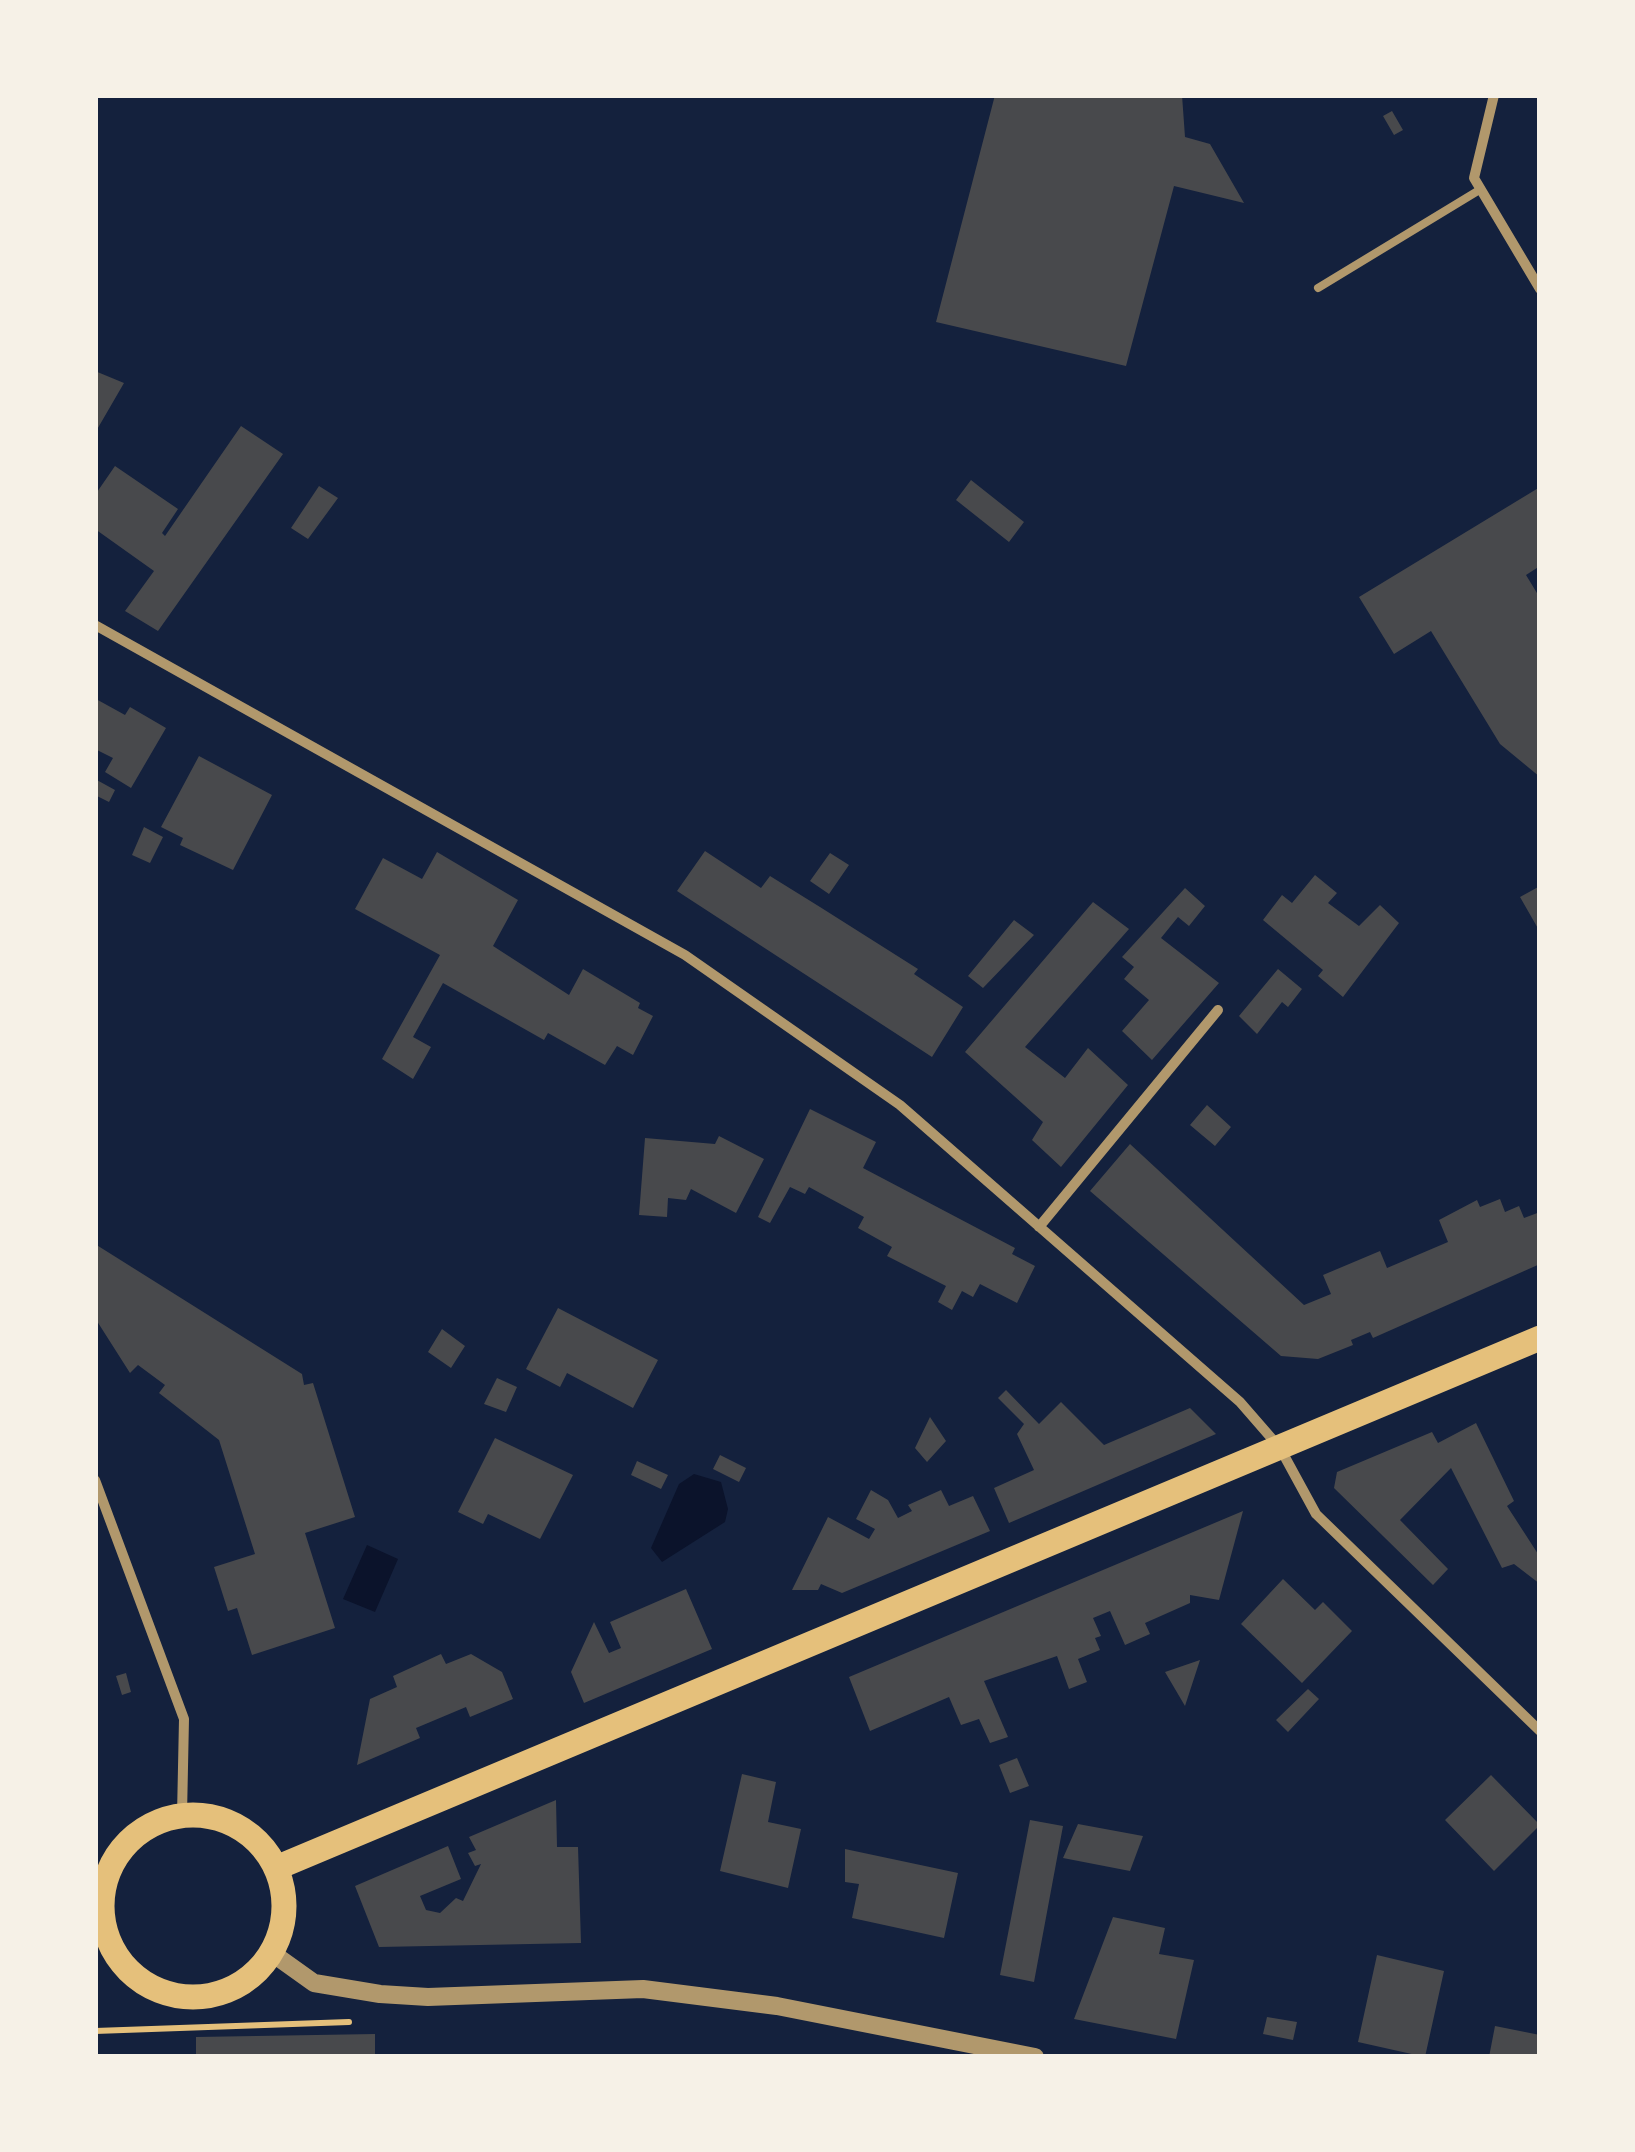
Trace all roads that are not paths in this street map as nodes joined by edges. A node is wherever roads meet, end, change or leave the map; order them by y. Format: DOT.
graph roads {
  1 [pos="1494,95"];
  2 [pos="1480,189"];
  3 [pos="1318,288"];
  4 [pos="1540,289"];
  5 [pos="95,626"];
  6 [pos="1218,1010"];
  7 [pos="1039,1227"];
  8 [pos="1540,1338"];
  9 [pos="1280,1448"];
  10 [pos="95,1480"];
  11 [pos="1540,1732"];
  12 [pos="182,1816"];
  13 [pos="276,1868"];
  14 [pos="101,1944"];
  15 [pos="272,1953"];
  16 [pos="1035,2057"];
  1 -- 2 [label="street"];
  2 -- 3 [label="lane"];
  2 -- 4 [label="street"];
  5 -- 7 [label="street"];
  6 -- 7 [label="street"];
  7 -- 9 [label="street"];
  8 -- 9 [label="main road"];
  9 -- 11 [label="street"];
  9 -- 13 [label="main road"];
  10 -- 12 [label="street"];
  12 -- 13 [label="main road"];
  12 -- 14 [label="main road"];
  13 -- 15 [label="main road"];
  14 -- 15 [label="main road"];
  15 -- 16 [label="street"];
}
